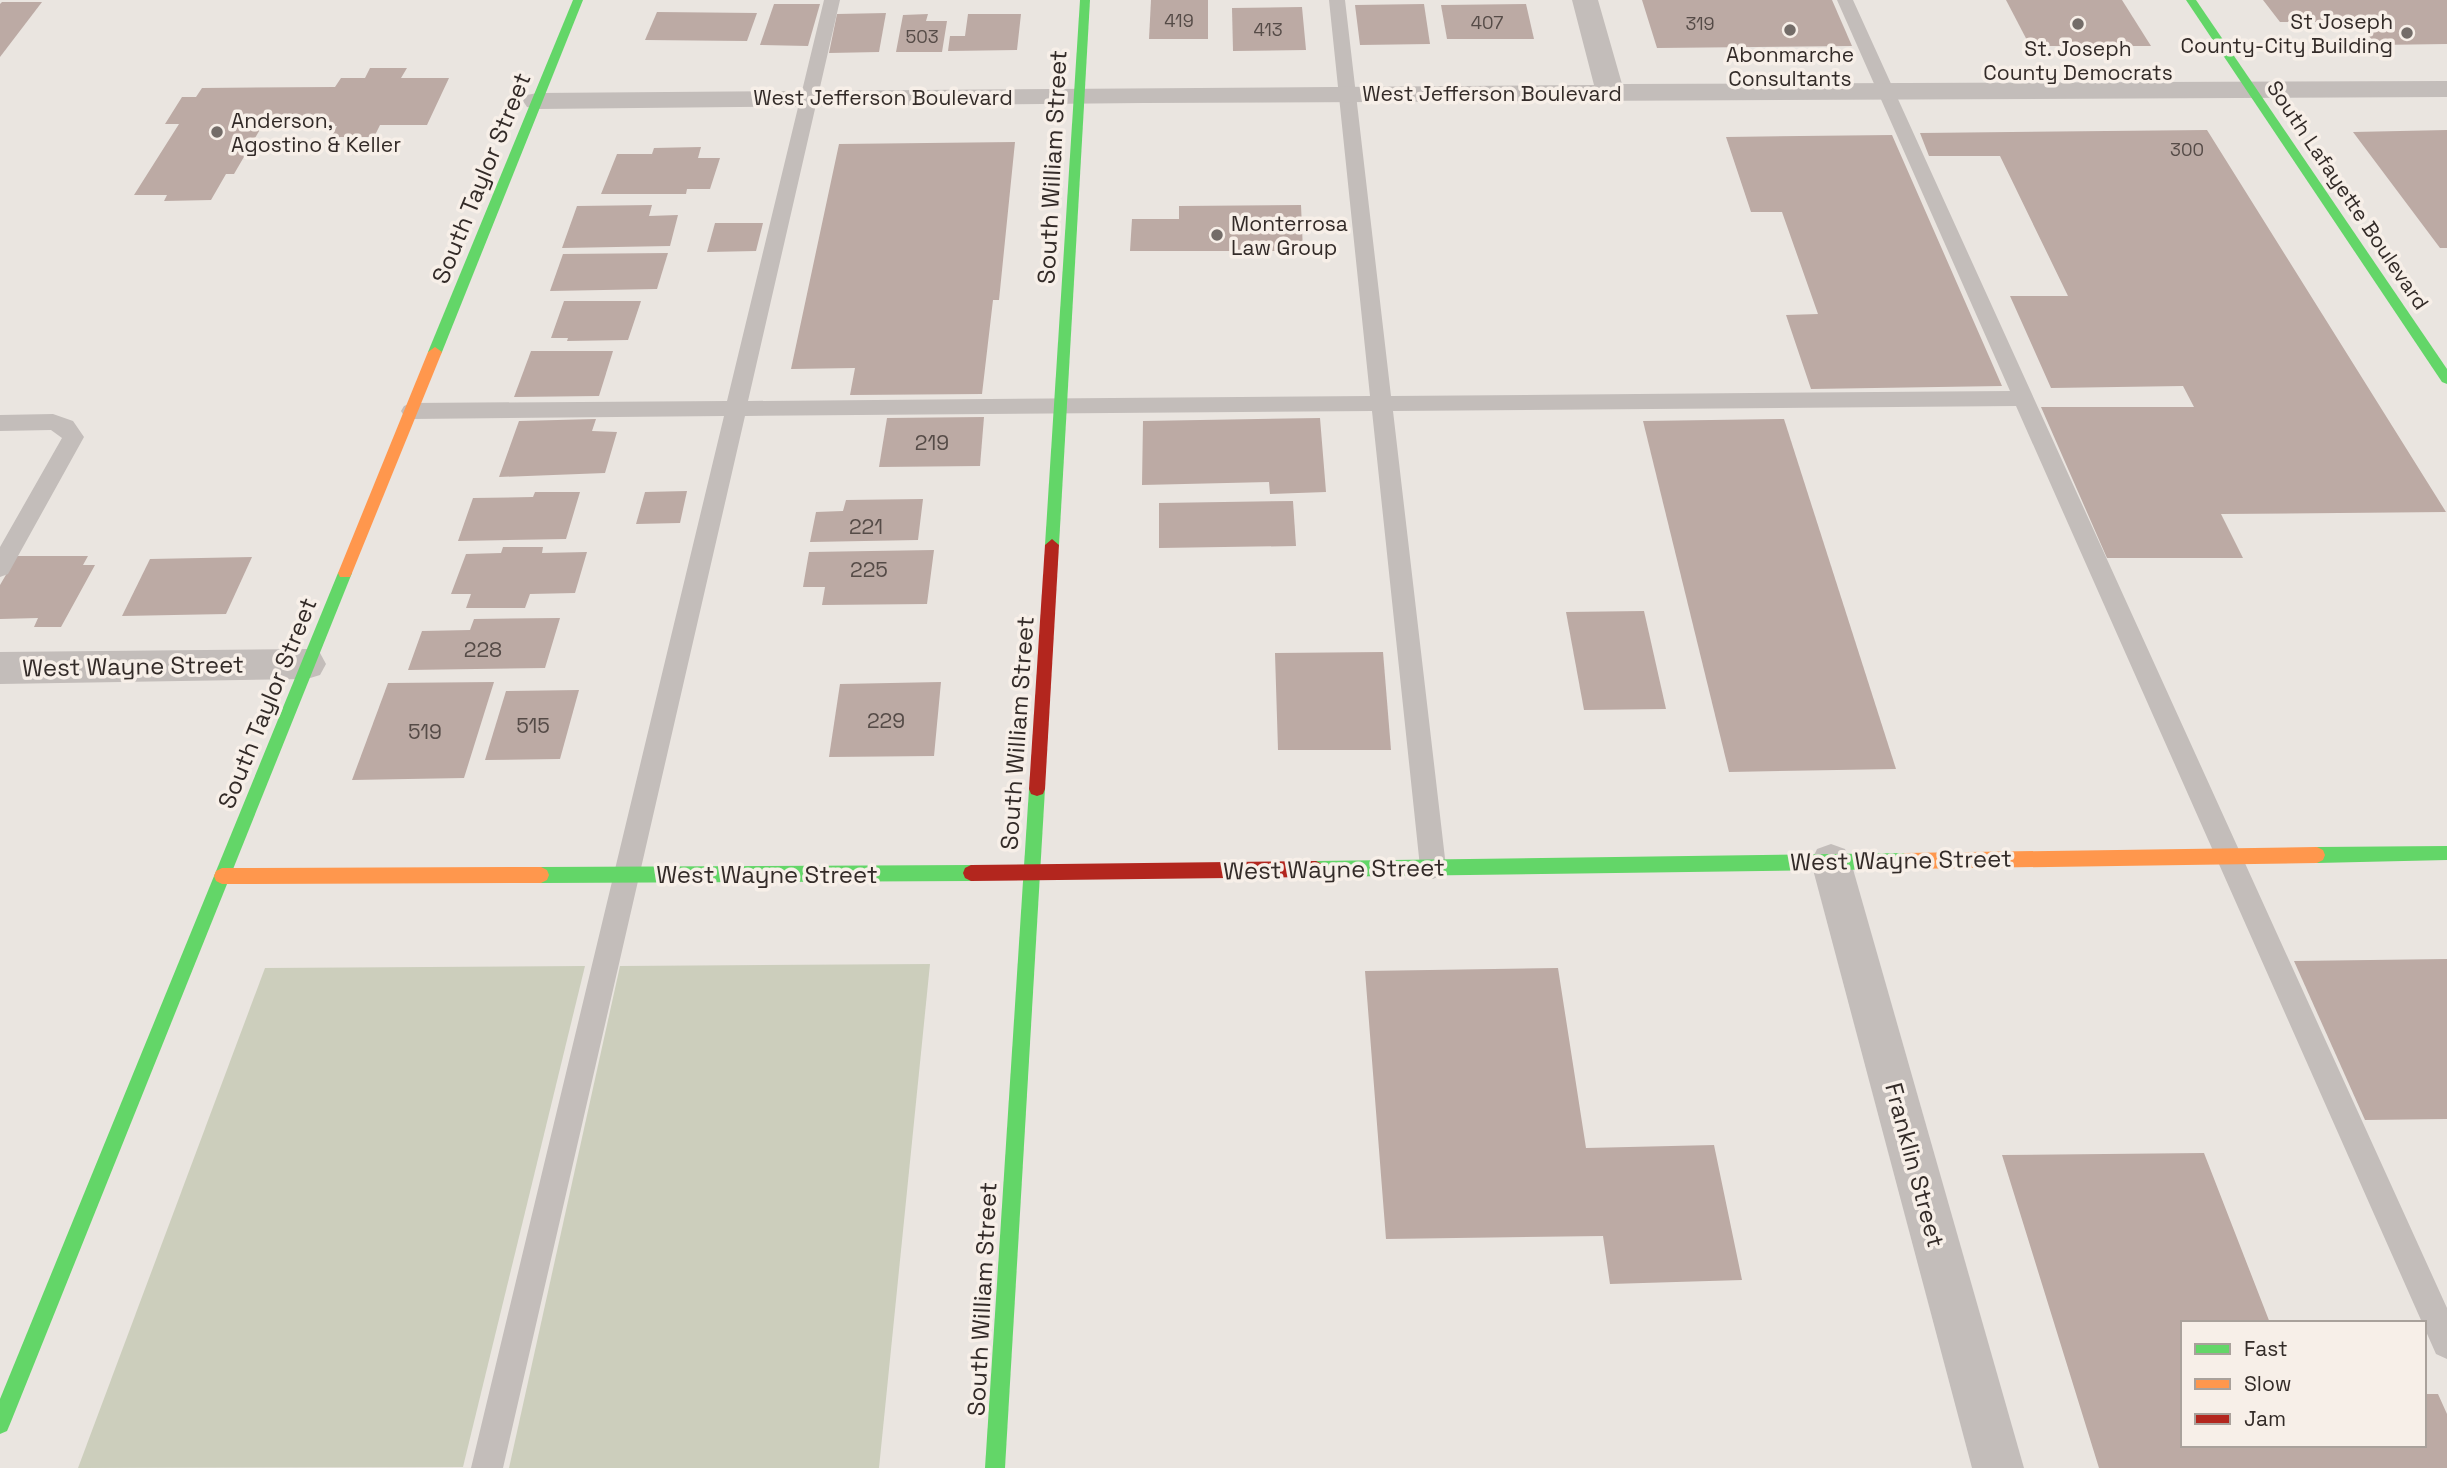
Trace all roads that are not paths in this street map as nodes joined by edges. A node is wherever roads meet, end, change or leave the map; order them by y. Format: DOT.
graph roads {
  1 [pos="578,0"];
  2 [pos="832,0"];
  3 [pos="1085,0"];
  4 [pos="1337,0"];
  5 [pos="1585,0"];
  6 [pos="1845,0"];
  7 [pos="2191,0"];
  8 [pos="2447,89"];
  9 [pos="2252,90"];
  10 [pos="1610,92"];
  11 [pos="1887,93"];
  12 [pos="1348,94"];
  13 [pos="1079,95"];
  14 [pos="808,97"];
  15 [pos="537,101"];
  16 [pos="2447,379"];
  17 [pos="2024,398"];
  18 [pos="1381,403"];
  19 [pos="1060,405"];
  20 [pos="736,408"];
  21 [pos="411,411"];
  22 [pos="0,423"];
  23 [pos="0,568"];
  24 [pos="307,664"];
  25 [pos="0,668"];
  26 [pos="2447,853"];
  27 [pos="2230,856"];
  28 [pos="1831,862"];
  29 [pos="1433,867"];
  30 [pos="627,873"];
  31 [pos="1031,873"];
  32 [pos="222,876"];
  33 [pos="2447,1343"];
  34 [pos="0,1424"];
  35 [pos="487,1468"];
  36 [pos="995,1468"];
  37 [pos="1998,1468"];
  1 -- 15 [label="street, South Taylor Street"];
  2 -- 14 [label="lane"];
  3 -- 13 [label="street, South William Street"];
  4 -- 12 [label="lane"];
  5 -- 10 [label="street"];
  6 -- 11 [label="lane"];
  7 -- 9 [label="street, South Lafayette Boulevard"];
  8 -- 9 [label="street, West Jefferson Boulevard"];
  9 -- 11 [label="street, West Jefferson Boulevard"];
  9 -- 16 [label="street, South Lafayette Boulevard"];
  10 -- 11 [label="street, West Jefferson Boulevard"];
  10 -- 12 [label="street, West Jefferson Boulevard"];
  11 -- 17 [label="lane"];
  12 -- 13 [label="street, West Jefferson Boulevard"];
  12 -- 18 [label="lane"];
  13 -- 14 [label="street, West Jefferson Boulevard"];
  13 -- 19 [label="street, South William Street"];
  14 -- 15 [label="street, West Jefferson Boulevard"];
  14 -- 20 [label="lane"];
  15 -- 21 [label="street, South Taylor Street"];
  17 -- 18 [label="lane"];
  17 -- 27 [label="lane"];
  18 -- 19 [label="lane"];
  18 -- 29 [label="lane"];
  19 -- 20 [label="lane"];
  19 -- 31 [label="street, South William Street"];
  20 -- 21 [label="lane"];
  20 -- 30 [label="lane"];
  21 -- 24 [label="street, South Taylor Street"];
  22 -- 23 [label="lane"];
  24 -- 25 [label="street, West Wayne Street"];
  24 -- 32 [label="street, South Taylor Street"];
  26 -- 27 [label="street, West Wayne Street"];
  27 -- 28 [label="street, West Wayne Street"];
  27 -- 33 [label="lane"];
  28 -- 29 [label="street, West Wayne Street"];
  28 -- 37 [label="street, Franklin Street"];
  29 -- 31 [label="street, West Wayne Street"];
  30 -- 31 [label="street, West Wayne Street"];
  30 -- 32 [label="street, West Wayne Street"];
  30 -- 35 [label="lane"];
  31 -- 36 [label="street, South William Street"];
  32 -- 34 [label="street, South Taylor Street"];
}
